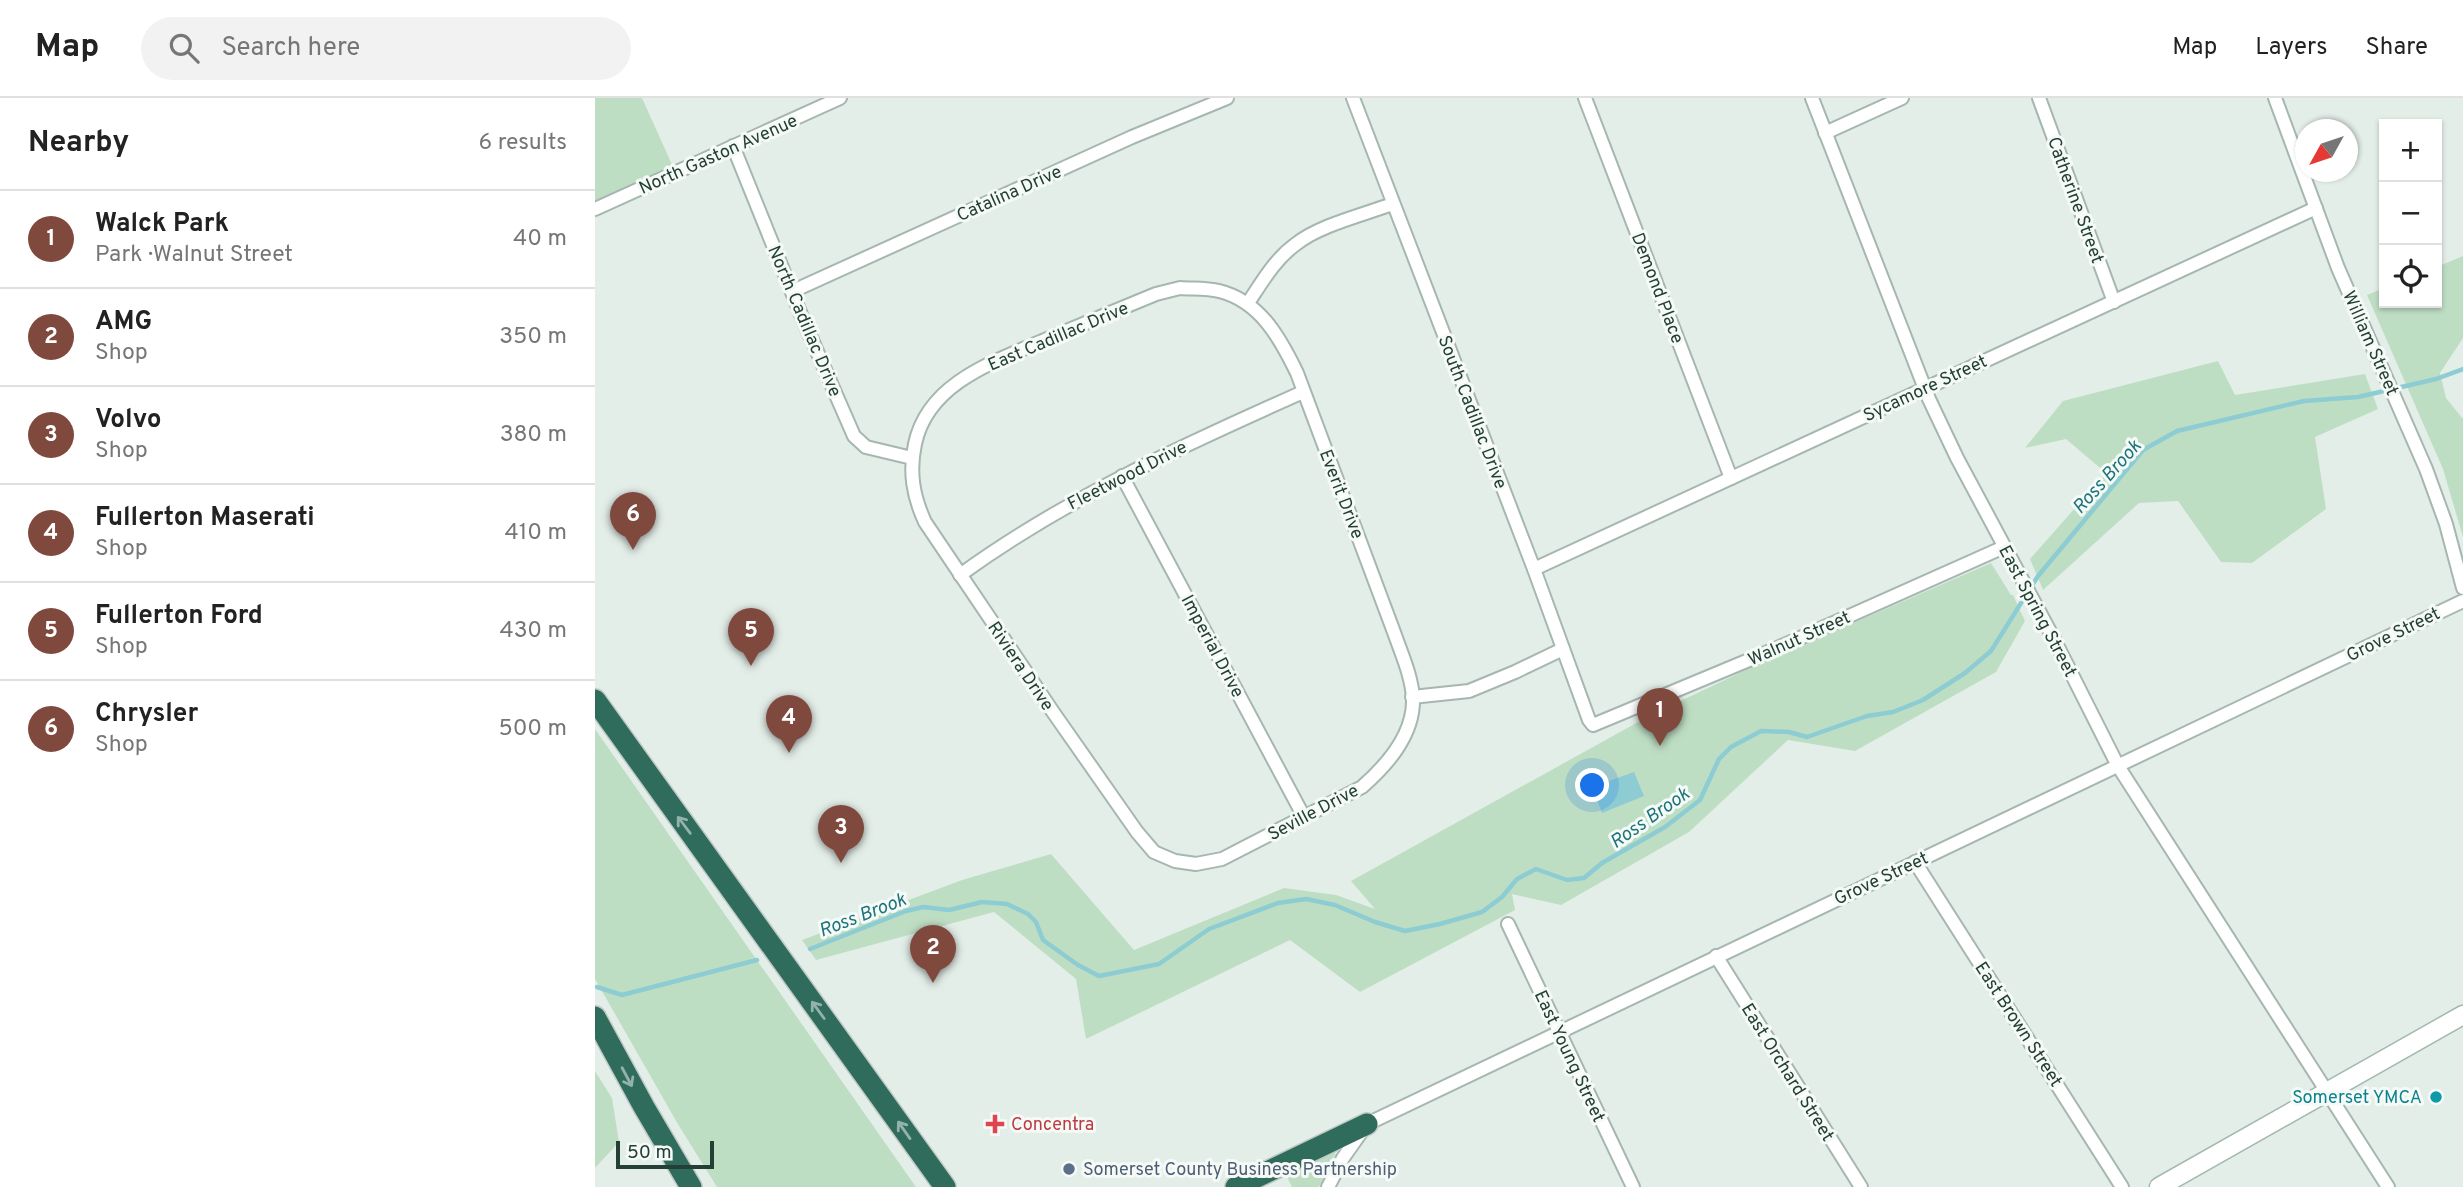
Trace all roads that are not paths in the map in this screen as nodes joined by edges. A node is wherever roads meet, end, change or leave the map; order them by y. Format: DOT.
graph roads {
  1 [pos="840,98"];
  2 [pos="1227,98"];
  3 [pos="1353,98"];
  4 [pos="1585,98"];
  5 [pos="1812,98"];
  6 [pos="1902,98"];
  7 [pos="2039,98"];
  8 [pos="2275,98"];
  9 [pos="1825,133"];
  10 [pos="733,146"];
  11 [pos="1392,204"];
  12 [pos="2316,208"];
  13 [pos="595,209"];
  14 [pos="793,291"];
  15 [pos="2114,302"];
  16 [pos="1248,303"];
  17 [pos="1925,388"];
  18 [pos="1303,392"];
  19 [pos="912,458"];
  20 [pos="1122,476"];
  21 [pos="1731,478"];
  22 [pos="2004,547"];
  23 [pos="1534,569"];
  24 [pos="960,575"];
  25 [pos="2463,588"];
  26 [pos="2463,601"];
  27 [pos="1563,649"];
  28 [pos="1412,697"];
  29 [pos="595,700"];
  30 [pos="1593,725"];
  31 [pos="2118,766"];
  32 [pos="1304,817"];
  33 [pos="1164,856"];
  34 [pos="1915,862"];
  35 [pos="1508,924"];
  36 [pos="1716,957"];
  37 [pos="2463,1015"];
  38 [pos="595,1017"];
  39 [pos="1559,1031"];
  40 [pos="2328,1092"];
  41 [pos="1367,1124"];
  42 [pos="1271,1180"];
  43 [pos="691,1187"];
  44 [pos="945,1187"];
  45 [pos="1236,1187"];
  46 [pos="1328,1187"];
  47 [pos="1633,1187"];
  48 [pos="1861,1187"];
  49 [pos="2122,1187"];
  50 [pos="2159,1187"];
  51 [pos="2388,1187"];
  1 -- 10 [label="street, North Gaston Avenue"];
  2 -- 14 [label="street, Catalina Drive"];
  3 -- 11 [label="street, South Cadillac Drive"];
  4 -- 21 [label="street, Demond Place"];
  5 -- 9 [label="street, East Spring Street"];
  6 -- 9 [label="street"];
  7 -- 15 [label="street, Catherine Street"];
  8 -- 12 [label="street, William Street"];
  9 -- 17 [label="street, East Spring Street"];
  10 -- 13 [label="street, North Gaston Avenue"];
  10 -- 14 [label="street, North Cadillac Drive"];
  11 -- 16 [label="street"];
  11 -- 23 [label="street, South Cadillac Drive"];
  12 -- 15 [label="street, Sycamore Street"];
  12 -- 25 [label="street, William Street"];
  14 -- 19 [label="street, North Cadillac Drive"];
  15 -- 17 [label="street, Sycamore Street"];
  16 -- 18 [label="street, Everit Drive"];
  16 -- 19 [label="street, East Cadillac Drive"];
  17 -- 21 [label="street, Sycamore Street"];
  17 -- 22 [label="street, East Spring Street"];
  18 -- 20 [label="street, Fleetwood Drive"];
  18 -- 28 [label="street, Everit Drive"];
  19 -- 24 [label="street, Riviera Drive"];
  20 -- 24 [label="street, Fleetwood Drive"];
  20 -- 32 [label="street, Imperial Drive"];
  21 -- 23 [label="street, Sycamore Street"];
  22 -- 30 [label="street, Walnut Street"];
  22 -- 31 [label="street, East Spring Street"];
  23 -- 27 [label="street, South Cadillac Drive"];
  24 -- 33 [label="street, Riviera Drive"];
  26 -- 31 [label="street, Grove Street"];
  27 -- 28 [label="street"];
  27 -- 30 [label="street, South Cadillac Drive"];
  28 -- 32 [label="street, Seville Drive"];
  44 -- 29 [label="highway, one-way"];
  31 -- 34 [label="street, Grove Street"];
  31 -- 40 [label="street, East Spring Street"];
  32 -- 33 [label="street, Seville Drive"];
  34 -- 36 [label="street, Grove Street"];
  34 -- 49 [label="street, East Brown Street"];
  35 -- 39 [label="street, East Young Street"];
  36 -- 39 [label="street, Grove Street"];
  36 -- 48 [label="street, East Orchard Street"];
  37 -- 40 [label="street"];
  38 -- 43 [label="highway, one-way"];
  39 -- 41 [label="street, Grove Street"];
  39 -- 47 [label="street, East Young Street"];
  40 -- 50 [label="street"];
  40 -- 51 [label="street, East Spring Street"];
  41 -- 42 [label="highway"];
  41 -- 46 [label="street, Grove Street"];
  42 -- 45 [label="highway"];
}
